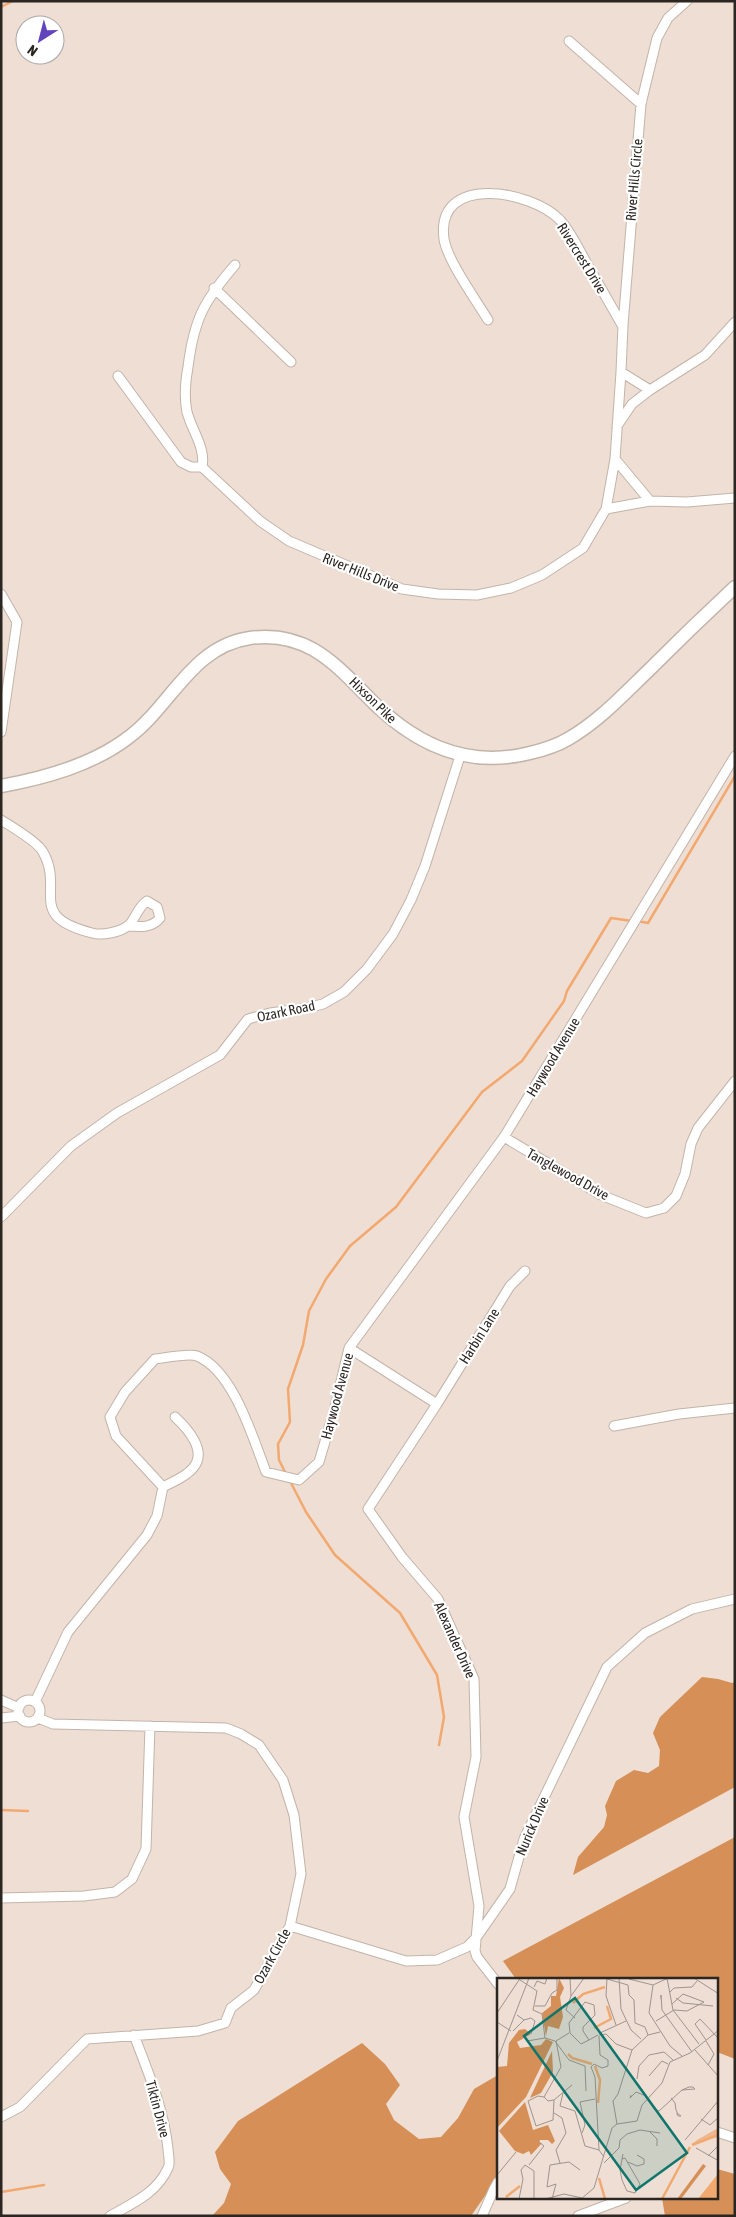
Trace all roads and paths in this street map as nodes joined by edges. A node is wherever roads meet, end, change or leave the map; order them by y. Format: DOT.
graph roads {
  1 [pos="688,1"];
  2 [pos="569,41"];
  3 [pos="641,104"];
  4 [pos="235,265"];
  5 [pos="214,288"];
  6 [pos="488,320"];
  7 [pos="735,322"];
  8 [pos="622,325"];
  9 [pos="291,362"];
  10 [pos="621,372"];
  11 [pos="118,376"];
  12 [pos="650,390"];
  13 [pos="618,426"];
  14 [pos="615,459"];
  15 [pos="202,467"];
  16 [pos="735,498"];
  17 [pos="650,502"];
  18 [pos="606,509"];
  19 [pos="735,587"];
  20 [pos="1,594"];
  21 [pos="1,732"];
  22 [pos="460,756"];
  23 [pos="735,756"];
  24 [pos="1,786"];
  25 [pos="2,819"];
  26 [pos="128,926"];
  27 [pos="735,1081"];
  28 [pos="504,1137"];
  29 [pos="1,1217"];
  30 [pos="525,1271"];
  31 [pos="348,1348"];
  32 [pos="437,1404"];
  33 [pos="735,1408"];
  34 [pos="175,1417"];
  35 [pos="614,1426"];
  36 [pos="163,1487"];
  37 [pos="735,1599"];
  38 [pos="1,1700"];
  39 [pos="36,1702"];
  40 [pos="19,1712"];
  41 [pos="1,1718"];
  42 [pos="38,1718"];
  43 [pos="150,1726"];
  44 [pos="1,1898"];
  45 [pos="290,1926"];
  46 [pos="476,1938"];
  47 [pos="497,1983"];
  48 [pos="134,2035"];
  49 [pos="1,2117"];
  50 [pos="718,2132"];
  51 [pos="735,2138"];
  52 [pos="497,2184"];
  53 [pos="621,2200"];
  54 [pos="110,2216"];
  55 [pos="482,2216"];
  56 [pos="578,2216"];
  1 -- 3 [label="street, River Hills Circle"];
  2 -- 3 [label="street"];
  3 -- 8 [label="street, River Hills Circle"];
  4 -- 5 [label="street"];
  5 -- 9 [label="street"];
  5 -- 15 [label="street"];
  6 -- 8 [label="street, Rivercrest Drive"];
  7 -- 12 [label="street, River Hills Circle"];
  8 -- 10 [label="street, River Hills Circle"];
  10 -- 12 [label="street"];
  10 -- 13 [label="street, River Hills Circle"];
  11 -- 15 [label="street"];
  12 -- 13 [label="street, River Hills Circle"];
  13 -- 14 [label="street, River Hills Circle"];
  14 -- 17 [label="street"];
  14 -- 18 [label="street, River Hills Circle"];
  15 -- 18 [label="street, River Hills Drive"];
  16 -- 17 [label="street"];
  17 -- 18 [label="street"];
  19 -- 22 [label="main road, Hixson Pike"];
  20 -- 21 [label="street"];
  22 -- 24 [label="main road, Hixson Pike"];
  22 -- 29 [label="street, Ozark Road"];
  23 -- 28 [label="street, Haywood Avenue"];
  25 -- 26 [label="street"];
  27 -- 28 [label="street, Tanglewood Drive"];
  28 -- 31 [label="street, Haywood Avenue"];
  30 -- 32 [label="street, Harbin Lane"];
  31 -- 32 [label="street"];
  31 -- 36 [label="street, Haywood Avenue"];
  32 -- 46 [label="street, Alexander Drive"];
  33 -- 35 [label="street"];
  34 -- 36 [label="street"];
  36 -- 39 [label="street"];
  37 -- 46 [label="street, Nurick Drive"];
  38 -- 40 [label="street"];
  39 -- 40 [label="street"];
  39 -- 42 [label="street"];
  40 -- 41 [label="street"];
  40 -- 42 [label="street"];
  42 -- 43 [label="street, Ozark Circle"];
  43 -- 44 [label="street"];
  43 -- 45 [label="street, Ozark Circle"];
  45 -- 46 [label="street, Nurick Drive"];
  45 -- 48 [label="street, Ozark Circle"];
  46 -- 47 [label="street, Alexander Drive"];
  48 -- 49 [label="street, Ozark Circle"];
  48 -- 54 [label="street, Tiktin Drive"];
  50 -- 51 [label="street"];
  52 -- 55 [label="street"];
  53 -- 56 [label="street"];
}
